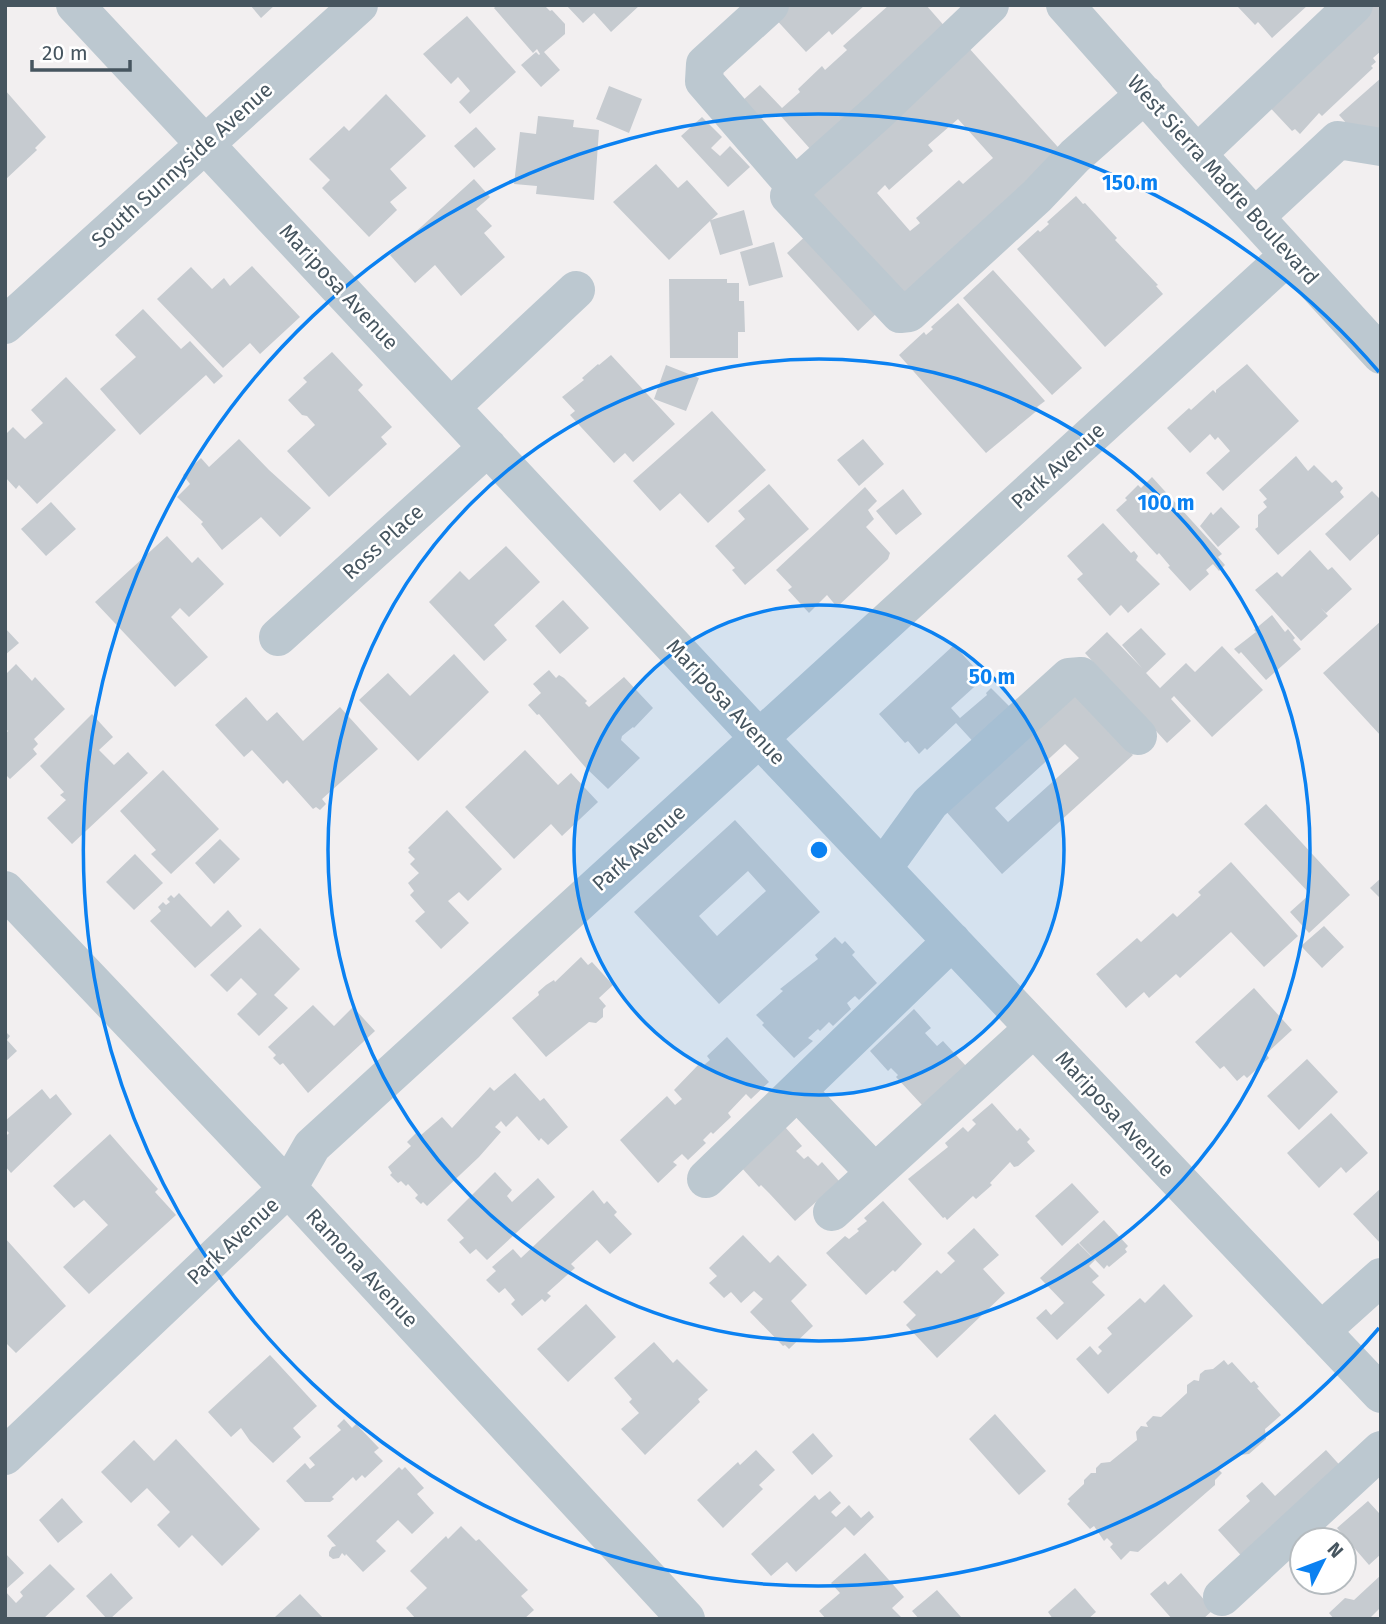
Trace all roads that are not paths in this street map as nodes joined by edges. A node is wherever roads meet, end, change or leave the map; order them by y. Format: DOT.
graph roads {
  1 [pos="75,5"];
  2 [pos="359,5"];
  3 [pos="770,5"];
  4 [pos="977,5"];
  5 [pos="990,5"];
  6 [pos="1354,5"];
  7 [pos="1079,10"];
  8 [pos="1145,94"];
  9 [pos="205,144"];
  10 [pos="1381,147"];
  11 [pos="1197,154"];
  12 [pos="790,182"];
  13 [pos="1255,217"];
  14 [pos="1289,255"];
  15 [pos="576,290"];
  16 [pos="5,325"];
  17 [pos="1381,355"];
  18 [pos="451,407"];
  19 [pos="488,447"];
  20 [pos="278,637"];
  21 [pos="1138,736"];
  22 [pos="760,738"];
  23 [pos="883,868"];
  24 [pos="5,890"];
  25 [pos="952,941"];
  26 [pos="1034,1028"];
  27 [pos="796,1091"];
  28 [pos="874,1172"];
  29 [pos="706,1179"];
  30 [pos="288,1188"];
  31 [pos="832,1212"];
  32 [pos="1381,1277"];
  33 [pos="1321,1331"];
  34 [pos="1381,1394"];
  35 [pos="1381,1450"];
  36 [pos="5,1456"];
  37 [pos="1222,1597"];
  38 [pos="686,1619"];
  1 -- 9 [label="street, Mariposa Avenue"];
  2 -- 9 [label="street, South Sunnyside Avenue"];
  3 -- 12 [label="street"];
  4 -- 12 [label="street"];
  5 -- 12 [label="street"];
  6 -- 11 [label="street"];
  7 -- 8 [label="street, West Sierra Madre Boulevard"];
  8 -- 11 [label="street, West Sierra Madre Boulevard"];
  8 -- 12 [label="street"];
  9 -- 16 [label="street, South Sunnyside Avenue"];
  9 -- 18 [label="street, Mariposa Avenue"];
  10 -- 13 [label="street"];
  11 -- 13 [label="street, West Sierra Madre Boulevard"];
  13 -- 14 [label="street, West Sierra Madre Boulevard"];
  14 -- 17 [label="street, West Sierra Madre Boulevard"];
  14 -- 22 [label="street, Park Avenue"];
  15 -- 18 [label="street"];
  18 -- 19 [label="street, Mariposa Avenue"];
  19 -- 20 [label="street, Ross Place"];
  19 -- 22 [label="street, Mariposa Avenue"];
  21 -- 23 [label="street"];
  22 -- 23 [label="street, Mariposa Avenue"];
  22 -- 30 [label="street, Park Avenue"];
  23 -- 25 [label="street, Mariposa Avenue"];
  24 -- 30 [label="street, Ramona Avenue"];
  25 -- 26 [label="street, Mariposa Avenue"];
  25 -- 27 [label="street"];
  26 -- 28 [label="street"];
  26 -- 33 [label="street, Mariposa Avenue"];
  27 -- 28 [label="street"];
  27 -- 29 [label="street"];
  28 -- 31 [label="street"];
  30 -- 36 [label="street, Park Avenue"];
  30 -- 38 [label="street, Ramona Avenue"];
  32 -- 33 [label="street"];
  33 -- 34 [label="street, Mariposa Avenue"];
  35 -- 37 [label="street"];
}
